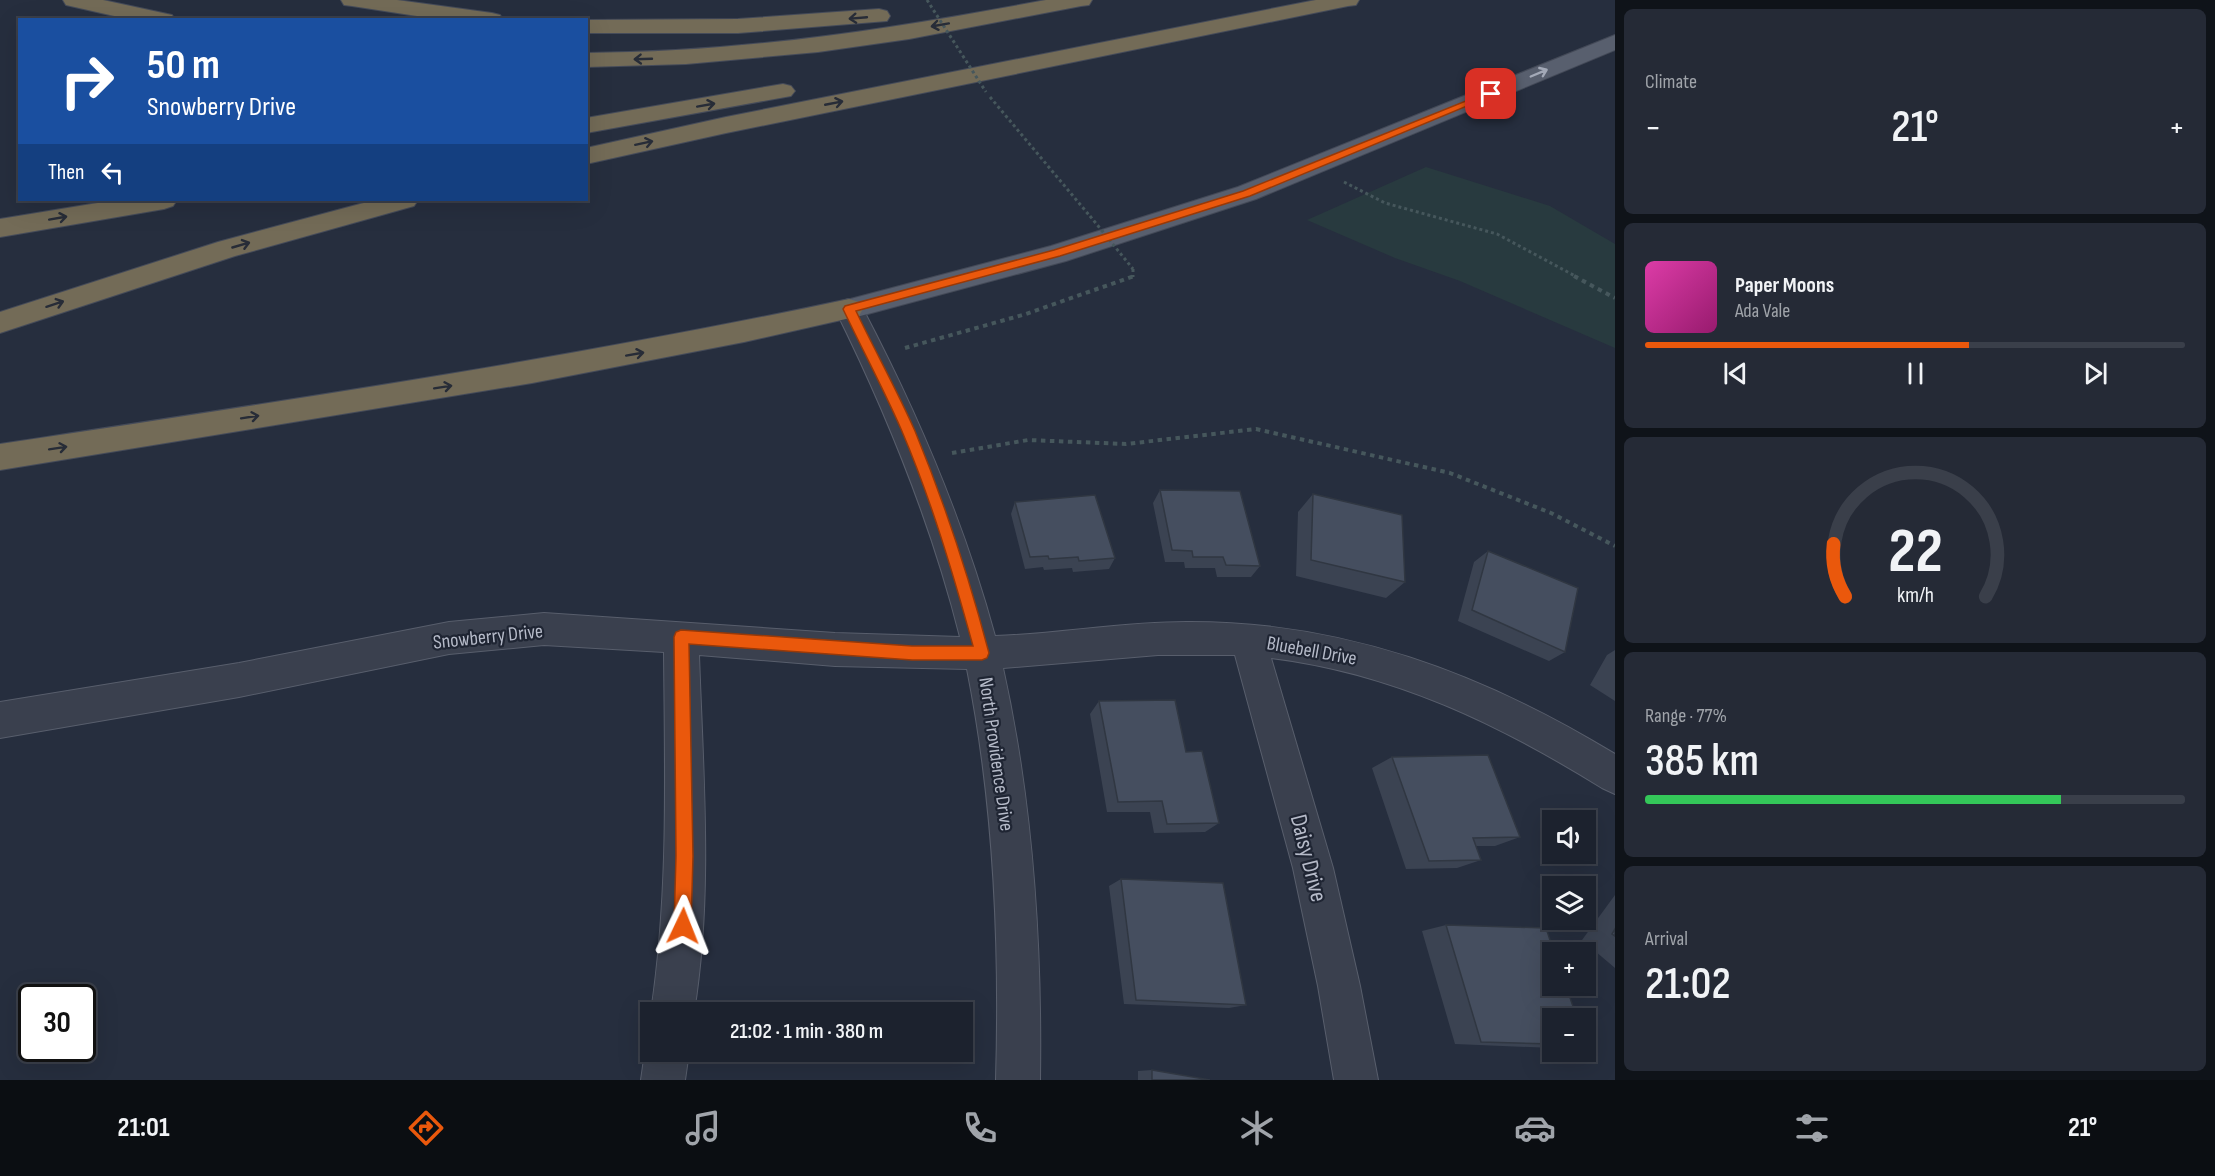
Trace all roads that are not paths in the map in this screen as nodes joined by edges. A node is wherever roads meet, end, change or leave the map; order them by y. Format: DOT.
graph roads {
  1 [pos="74,0"];
  2 [pos="352,0"];
  3 [pos="999,0"];
  4 [pos="1081,0"];
  5 [pos="1305,0"];
  6 [pos="1348,0"];
  7 [pos="155,18"];
  8 [pos="478,18"];
  9 [pos="588,26"];
  10 [pos="1615,42"];
  11 [pos="588,60"];
  12 [pos="588,126"];
  13 [pos="588,156"];
  14 [pos="158,201"];
  15 [pos="401,201"];
  16 [pos="0,228"];
  17 [pos="849,309"];
  18 [pos="0,323"];
  19 [pos="0,457"];
  20 [pos="681,637"];
  21 [pos="1248,639"];
  22 [pos="982,653"];
  23 [pos="0,720"];
  24 [pos="1615,775"];
  25 [pos="675,1002"];
  26 [pos="666,1062"];
  27 [pos="663,1080"];
  28 [pos="1018,1080"];
  29 [pos="1356,1080"];
  1 -- 7 [label="highway"];
  2 -- 8 [label="highway"];
  3 -- 9 [label="highway, one-way"];
  4 -- 11 [label="highway, one-way"];
  12 -- 5 [label="highway, one-way"];
  13 -- 6 [label="highway, one-way"];
  17 -- 10 [label="main road, one-way"];
  16 -- 14 [label="highway, one-way"];
  18 -- 15 [label="highway, one-way"];
  19 -- 17 [label="highway, one-way"];
  17 -- 22 [label="street, North Providence Drive"];
  20 -- 22 [label="street, Snowberry Drive"];
  20 -- 23 [label="street, Snowberry Drive"];
  20 -- 25 [label="street"];
  21 -- 22 [label="street, Bluebell Drive"];
  21 -- 24 [label="street, Bluebell Drive"];
  21 -- 29 [label="street, Daisy Drive"];
  22 -- 28 [label="street, North Providence Drive"];
  26 -- 27 [label="street"];
}
